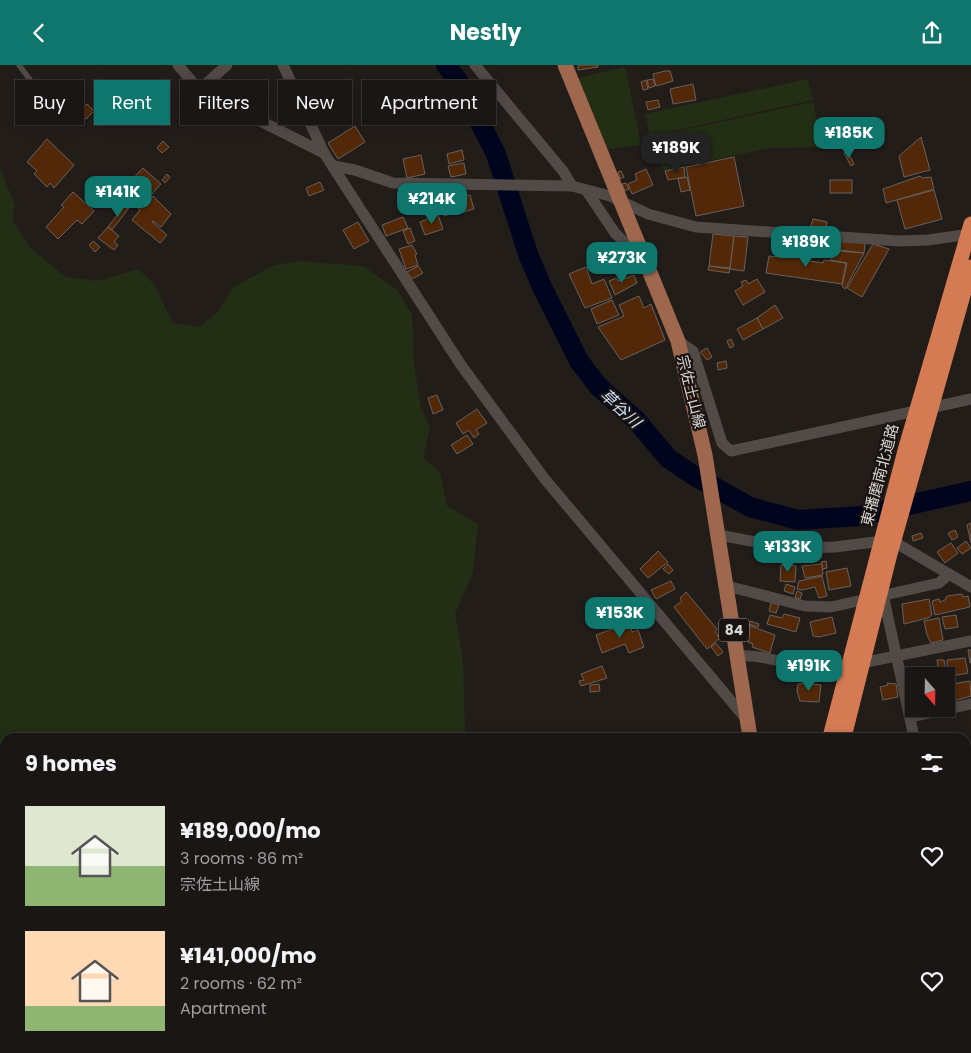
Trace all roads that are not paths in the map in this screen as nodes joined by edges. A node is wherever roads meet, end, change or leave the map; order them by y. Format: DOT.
graph roads {
  1 [pos="19,65"];
  2 [pos="178,65"];
  3 [pos="227,65"];
  4 [pos="282,65"];
  5 [pos="475,65"];
  6 [pos="565,65"];
  7 [pos="30,80"];
  8 [pos="191,80"];
  9 [pos="210,80"];
  10 [pos="268,125"];
  11 [pos="324,153"];
  12 [pos="334,166"];
  13 [pos="572,186"];
  14 [pos="586,190"];
  15 [pos="621,200"];
  16 [pos="971,224"];
  17 [pos="971,234"];
  18 [pos="648,267"];
  19 [pos="971,267"];
  20 [pos="678,341"];
  21 [pos="971,399"];
  22 [pos="717,529"];
  23 [pos="871,543"];
  24 [pos="949,575"];
  25 [pos="727,586"];
  26 [pos="971,587"];
  27 [pos="883,596"];
  28 [pos="971,641"];
  29 [pos="738,656"];
  30 [pos="896,658"];
  31 [pos="905,696"];
  32 [pos="971,704"];
  33 [pos="955,707"];
  34 [pos="910,717"];
  35 [pos="748,721"];
  36 [pos="750,733"];
  37 [pos="831,733"];
  38 [pos="845,733"];
  39 [pos="913,733"];
  1 -- 7 [label="lane"];
  2 -- 8 [label="street"];
  3 -- 9 [label="street"];
  4 -- 11 [label="street"];
  5 -- 13 [label="street"];
  6 -- 15 [label="main road, 宗佐土山線 / 84"];
  10 -- 11 [label="street"];
  11 -- 12 [label="street"];
  12 -- 13 [label="street"];
  12 -- 35 [label="street"];
  13 -- 14 [label="street"];
  14 -- 15 [label="street"];
  14 -- 18 [label="street"];
  15 -- 17 [label="street"];
  15 -- 18 [label="main road, 宗佐土山線 / 84"];
  16 -- 37 [label="highway, 東播磨南北道路"];
  18 -- 20 [label="main road, 宗佐土山線 / 84"];
  19 -- 38 [label="highway, 東播磨南北道路"];
  20 -- 21 [label="street"];
  20 -- 22 [label="main road, 宗佐土山線 / 84"];
  22 -- 23 [label="street"];
  22 -- 25 [label="main road, 宗佐土山線 / 84"];
  23 -- 24 [label="street"];
  23 -- 27 [label="street"];
  24 -- 26 [label="street"];
  24 -- 27 [label="street"];
  25 -- 27 [label="street"];
  25 -- 29 [label="main road, 宗佐土山線 / 84"];
  27 -- 30 [label="street"];
  28 -- 30 [label="street"];
  29 -- 30 [label="street"];
  29 -- 35 [label="main road, 宗佐土山線 / 84"];
  30 -- 31 [label="street"];
  32 -- 33 [label="street"];
  34 -- 39 [label="street"];
  35 -- 36 [label="main road, 宗佐土山線 / 84"];
}
